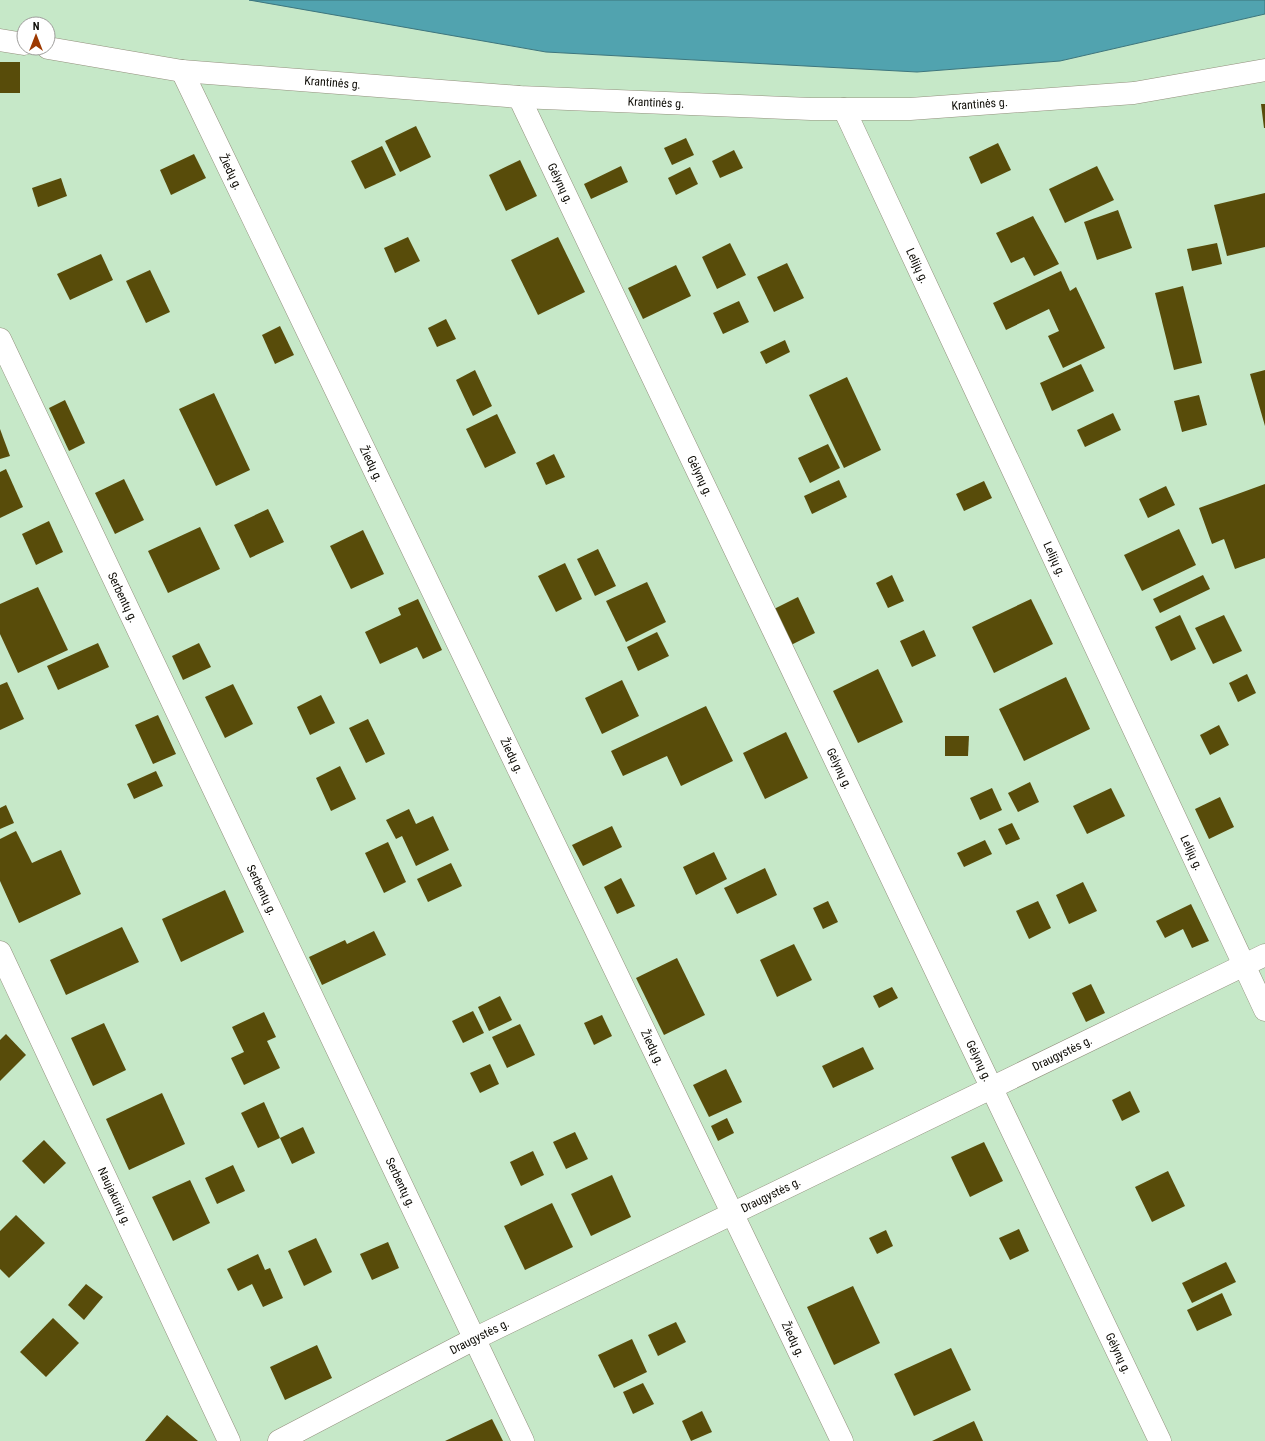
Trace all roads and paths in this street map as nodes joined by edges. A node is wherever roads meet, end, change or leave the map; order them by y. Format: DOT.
graph roads {
  1 [pos="0,40"];
  2 [pos="16,43"];
  3 [pos="56,49"];
  4 [pos="1265,70"];
  5 [pos="182,71"];
  6 [pos="519,97"];
  7 [pos="844,108"];
  8 [pos="0,339"];
  9 [pos="0,952"];
  10 [pos="1265,955"];
  11 [pos="1244,965"];
  12 [pos="1265,1010"];
  13 [pos="992,1088"];
  14 [pos="732,1214"];
  15 [pos="474,1339"];
  16 [pos="229,1441"];
  17 [pos="279,1441"];
  18 [pos="523,1441"];
  19 [pos="842,1441"];
  20 [pos="1160,1441"];
  1 -- 2 [label="street"];
  3 -- 5 [label="street, Krantinės g."];
  4 -- 7 [label="street, Krantinės g."];
  5 -- 6 [label="street, Krantinės g."];
  5 -- 14 [label="street, Žiedų g."];
  6 -- 7 [label="street, Krantinės g."];
  6 -- 13 [label="street, Gėlynų g."];
  7 -- 11 [label="street, Lelijų g."];
  8 -- 15 [label="street, Serbentų g."];
  9 -- 16 [label="street, Naujakurių g."];
  10 -- 11 [label="street, Draugystės g."];
  11 -- 12 [label="street, Lelijų g."];
  11 -- 13 [label="street, Draugystės g."];
  13 -- 14 [label="street, Draugystės g."];
  13 -- 20 [label="street, Gėlynų g."];
  14 -- 15 [label="street, Draugystės g."];
  14 -- 19 [label="street, Žiedų g."];
  15 -- 17 [label="street, Draugystės g."];
  15 -- 18 [label="street, Serbentų g."];
}
